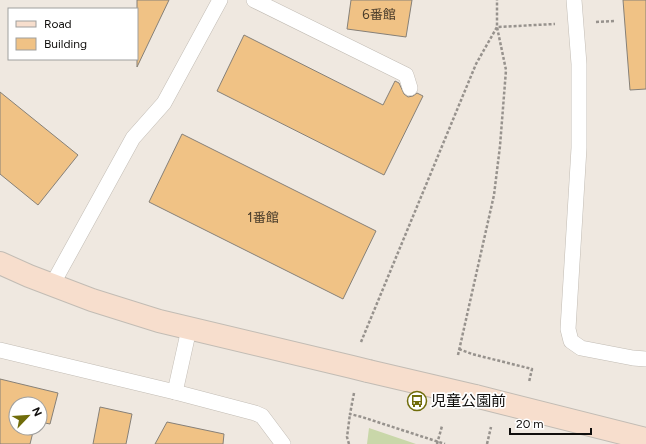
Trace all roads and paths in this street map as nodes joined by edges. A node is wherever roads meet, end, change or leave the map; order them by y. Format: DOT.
graph roads {
  1 [pos="220,0"];
  2 [pos="254,0"];
  3 [pos="497,0"];
  4 [pos="574,0"];
  5 [pos="561,23"];
  6 [pos="497,27"];
  7 [pos="410,88"];
  8 [pos="0,263"];
  9 [pos="52,285"];
  10 [pos="190,329"];
  11 [pos="361,342"];
  12 [pos="459,349"];
  13 [pos="0,350"];
  14 [pos="458,354"];
  15 [pos="646,359"];
  16 [pos="529,382"];
  17 [pos="175,392"];
  18 [pos="354,393"];
  19 [pos="350,414"];
  20 [pos="442,426"];
  21 [pos="491,427"];
  22 [pos="646,438"];
  23 [pos="437,443"];
  24 [pos="283,444"];
  25 [pos="349,444"];
  26 [pos="445,444"];
  27 [pos="487,444"];
  1 -- 9 [label="lane"];
  2 -- 7 [label="lane"];
  3 -- 6 [label="path"];
  4 -- 15 [label="lane"];
  5 -- 6 [label="path"];
  6 -- 11 [label="path"];
  6 -- 12 [label="path"];
  8 -- 9 [label="street"];
  9 -- 10 [label="street"];
  10 -- 17 [label="lane"];
  10 -- 22 [label="street, bridge"];
  12 -- 14 [label="path"];
  12 -- 16 [label="path"];
  13 -- 17 [label="lane"];
  17 -- 24 [label="lane"];
  18 -- 19 [label="path"];
  19 -- 23 [label="path"];
  19 -- 25 [label="path"];
  20 -- 23 [label="path"];
  21 -- 27 [label="path"];
  23 -- 26 [label="path"];
}
